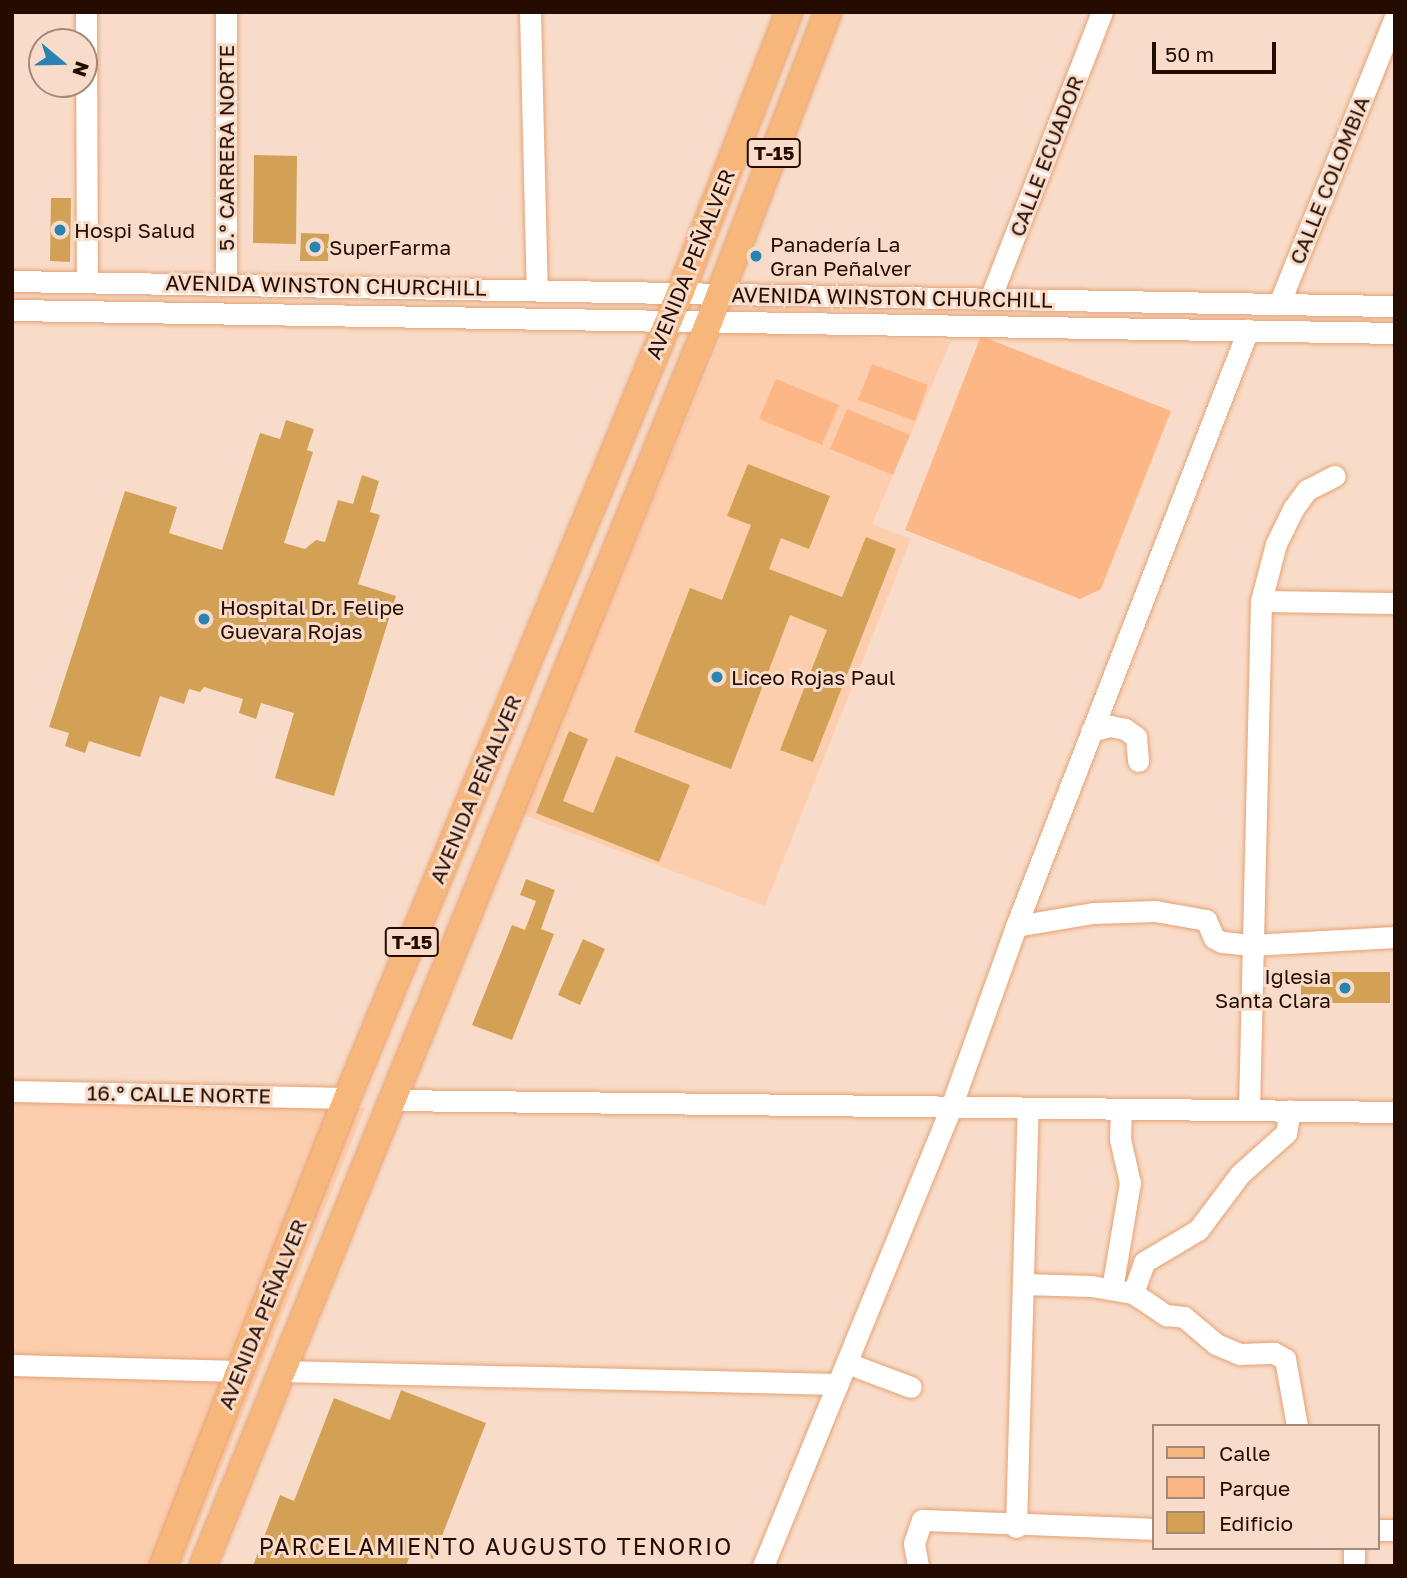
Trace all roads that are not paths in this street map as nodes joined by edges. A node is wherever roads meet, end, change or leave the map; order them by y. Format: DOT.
graph roads {
  1 [pos="86,12"];
  2 [pos="226,12"];
  3 [pos="530,12"];
  4 [pos="789,12"];
  5 [pos="828,12"];
  6 [pos="1102,12"];
  7 [pos="1395,17"];
  8 [pos="12,281"];
  9 [pos="87,282"];
  10 [pos="226,284"];
  11 [pos="537,289"];
  12 [pos="681,290"];
  13 [pos="719,294"];
  14 [pos="990,299"];
  15 [pos="1279,304"];
  16 [pos="1395,306"];
  17 [pos="12,310"];
  18 [pos="668,321"];
  19 [pos="709,322"];
  20 [pos="1248,330"];
  21 [pos="1395,333"];
  22 [pos="1335,476"];
  23 [pos="1261,601"];
  24 [pos="1395,603"];
  25 [pos="1091,731"];
  26 [pos="1138,761"];
  27 [pos="1016,926"];
  28 [pos="1395,937"];
  29 [pos="1251,945"];
  30 [pos="12,1090"];
  31 [pos="347,1098"];
  32 [pos="389,1100"];
  33 [pos="951,1107"];
  34 [pos="1028,1108"];
  35 [pos="1121,1109"];
  36 [pos="1249,1110"];
  37 [pos="1290,1110"];
  38 [pos="1395,1112"];
  39 [pos="1023,1284"];
  40 [pos="1123,1291"];
  41 [pos="847,1363"];
  42 [pos="12,1365"];
  43 [pos="239,1371"];
  44 [pos="281,1371"];
  45 [pos="838,1384"];
  46 [pos="911,1387"];
  47 [pos="1297,1424"];
  48 [pos="1016,1527"];
  49 [pos="1152,1529"];
  50 [pos="163,1566"];
  51 [pos="203,1566"];
  52 [pos="763,1566"];
  53 [pos="918,1566"];
  1 -- 9 [label="street"];
  2 -- 10 [label="street, 5.° CARRERA NORTE"];
  3 -- 11 [label="street"];
  4 -- 12 [label="main road, AVENIDA PEÑALVER / T-15"];
  5 -- 13 [label="main road, AVENIDA PEÑALVER / T-15"];
  6 -- 14 [label="street, CALLE ECUADOR"];
  7 -- 15 [label="street, CALLE COLOMBIA"];
  8 -- 9 [label="street, AVENIDA WINSTON CHURCHILL"];
  9 -- 10 [label="street, AVENIDA WINSTON CHURCHILL"];
  10 -- 11 [label="street, AVENIDA WINSTON CHURCHILL"];
  11 -- 12 [label="street, AVENIDA WINSTON CHURCHILL"];
  12 -- 13 [label="street, AVENIDA WINSTON CHURCHILL"];
  12 -- 18 [label="main road, AVENIDA PEÑALVER / T-15"];
  13 -- 14 [label="street, AVENIDA WINSTON CHURCHILL"];
  13 -- 19 [label="main road, AVENIDA PEÑALVER / T-15"];
  14 -- 15 [label="street, AVENIDA WINSTON CHURCHILL"];
  15 -- 16 [label="street, AVENIDA WINSTON CHURCHILL"];
  17 -- 18 [label="street, AVENIDA WINSTON CHURCHILL"];
  18 -- 19 [label="street, AVENIDA WINSTON CHURCHILL"];
  18 -- 31 [label="main road, AVENIDA PEÑALVER / T-15"];
  19 -- 20 [label="street, AVENIDA WINSTON CHURCHILL"];
  19 -- 32 [label="main road, AVENIDA PEÑALVER / T-15"];
  20 -- 21 [label="street, AVENIDA WINSTON CHURCHILL"];
  20 -- 25 [label="street"];
  22 -- 23 [label="street"];
  23 -- 24 [label="street"];
  23 -- 29 [label="street"];
  25 -- 26 [label="street"];
  25 -- 27 [label="street"];
  27 -- 29 [label="street"];
  27 -- 33 [label="street"];
  28 -- 29 [label="street"];
  29 -- 36 [label="street"];
  30 -- 31 [label="street, 16.° CALLE NORTE"];
  31 -- 43 [label="main road, AVENIDA PEÑALVER / T-15"];
  32 -- 33 [label="street"];
  32 -- 44 [label="main road, AVENIDA PEÑALVER / T-15"];
  33 -- 34 [label="street"];
  33 -- 41 [label="street"];
  34 -- 35 [label="street"];
  34 -- 39 [label="street"];
  35 -- 36 [label="street"];
  35 -- 40 [label="street"];
  36 -- 37 [label="street"];
  37 -- 38 [label="street"];
  37 -- 40 [label="street"];
  39 -- 40 [label="street"];
  39 -- 48 [label="street"];
  40 -- 47 [label="street"];
  41 -- 45 [label="street"];
  41 -- 46 [label="street"];
  42 -- 43 [label="street"];
  43 -- 50 [label="main road, AVENIDA PEÑALVER / T-15"];
  44 -- 45 [label="street"];
  44 -- 51 [label="main road, AVENIDA PEÑALVER / T-15"];
  45 -- 52 [label="street"];
  48 -- 49 [label="street"];
  48 -- 53 [label="street"];
}
